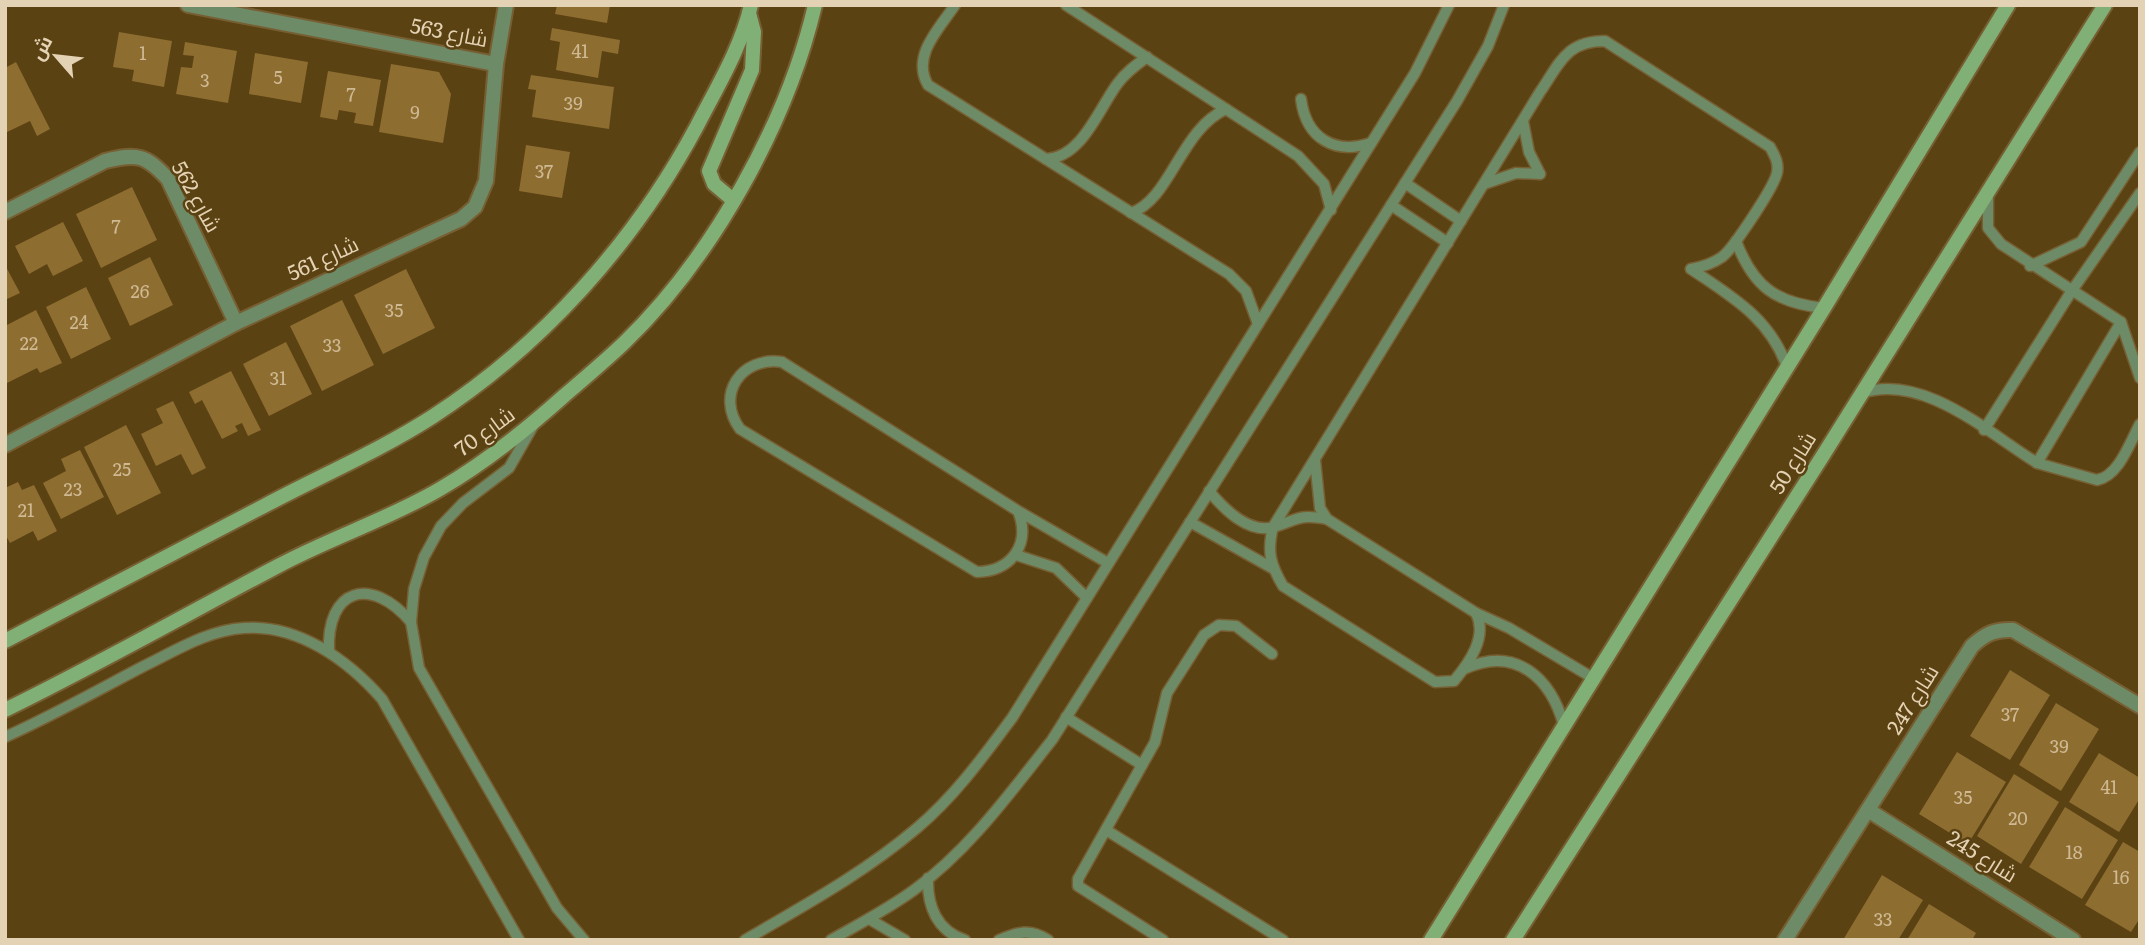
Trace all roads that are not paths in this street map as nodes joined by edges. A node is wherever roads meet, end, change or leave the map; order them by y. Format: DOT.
graph roads {
  1 [pos="188,5"];
  2 [pos="506,5"];
  3 [pos="815,5"];
  4 [pos="955,5"];
  5 [pos="1066,5"];
  6 [pos="1448,5"];
  7 [pos="1504,5"];
  8 [pos="2008,5"];
  9 [pos="2105,5"];
  10 [pos="750,9"];
  11 [pos="1146,57"];
  12 [pos="496,64"];
  13 [pos="1301,99"];
  14 [pos="1226,109"];
  15 [pos="1523,121"];
  16 [pos="1371,144"];
  17 [pos="2140,152"];
  18 [pos="1046,159"];
  19 [pos="1405,183"];
  20 [pos="1484,184"];
  21 [pos="1988,190"];
  22 [pos="2140,193"];
  23 [pos="733,200"];
  24 [pos="1391,205"];
  25 [pos="1331,210"];
  26 [pos="5,212"];
  27 [pos="1131,213"];
  28 [pos="1461,221"];
  29 [pos="1737,241"];
  30 [pos="1448,243"];
  31 [pos="2030,266"];
  32 [pos="2071,292"];
  33 [pos="1824,308"];
  34 [pos="2121,322"];
  35 [pos="236,323"];
  36 [pos="1258,324"];
  37 [pos="1787,367"];
  38 [pos="2140,378"];
  39 [pos="1861,394"];
  40 [pos="536,421"];
  41 [pos="2140,425"];
  42 [pos="1984,430"];
  43 [pos="5,445"];
  44 [pos="1315,460"];
  45 [pos="2037,463"];
  46 [pos="1209,491"];
  47 [pos="1017,511"];
  48 [pos="1327,519"];
  49 [pos="1190,522"];
  50 [pos="1273,527"];
  51 [pos="1016,555"];
  52 [pos="1108,564"];
  53 [pos="1272,568"];
  54 [pos="1087,598"];
  55 [pos="1476,613"];
  56 [pos="411,622"];
  57 [pos="5,641"];
  58 [pos="329,652"];
  59 [pos="1272,654"];
  60 [pos="1464,669"];
  61 [pos="1593,678"];
  62 [pos="2139,703"];
  63 [pos="5,710"];
  64 [pos="1066,717"];
  65 [pos="1564,726"];
  66 [pos="5,737"];
  67 [pos="1142,765"];
  68 [pos="1868,810"];
  69 [pos="1106,830"];
  70 [pos="928,878"];
  71 [pos="869,919"];
  72 [pos="1004,938"];
  73 [pos="519,940"];
  74 [pos="584,940"];
  75 [pos="746,940"];
  76 [pos="831,940"];
  77 [pos="905,940"];
  78 [pos="965,940"];
  79 [pos="1048,940"];
  80 [pos="1163,940"];
  81 [pos="1283,940"];
  82 [pos="1431,940"];
  83 [pos="1513,940"];
  84 [pos="1785,940"];
  85 [pos="2073,940"];
  1 -- 12 [label="street, شارع 563"];
  2 -- 12 [label="street, شارع 561"];
  3 -- 23 [label="main road, شارع 70"];
  4 -- 18 [label="lane"];
  5 -- 11 [label="lane"];
  6 -- 16 [label="lane"];
  7 -- 19 [label="lane"];
  8 -- 33 [label="main road"];
  9 -- 21 [label="main road, شارع 50"];
  10 -- 23 [label="main road"];
  10 -- 57 [label="main road, شارع 70"];
  11 -- 14 [label="lane"];
  11 -- 18 [label="lane"];
  12 -- 35 [label="street, شارع 561"];
  13 -- 16 [label="lane"];
  14 -- 25 [label="lane"];
  14 -- 27 [label="lane"];
  15 -- 20 [label="lane"];
  15 -- 20 [label="lane"];
  15 -- 29 [label="lane"];
  16 -- 25 [label="lane"];
  17 -- 31 [label="lane"];
  18 -- 27 [label="lane"];
  19 -- 24 [label="lane"];
  19 -- 28 [label="lane"];
  20 -- 28 [label="lane"];
  21 -- 31 [label="lane"];
  21 -- 39 [label="main road, شارع 50"];
  22 -- 32 [label="lane"];
  23 -- 40 [label="main road, شارع 70"];
  24 -- 30 [label="lane"];
  24 -- 46 [label="lane"];
  25 -- 36 [label="lane"];
  26 -- 35 [label="street, شارع 562"];
  27 -- 36 [label="lane"];
  28 -- 30 [label="lane"];
  29 -- 33 [label="lane"];
  29 -- 37 [label="lane"];
  30 -- 44 [label="lane"];
  31 -- 32 [label="lane"];
  32 -- 34 [label="lane"];
  32 -- 42 [label="lane"];
  33 -- 37 [label="main road"];
  34 -- 38 [label="lane"];
  34 -- 45 [label="lane"];
  35 -- 43 [label="street, شارع 561"];
  36 -- 52 [label="lane"];
  37 -- 61 [label="main road"];
  39 -- 42 [label="lane"];
  39 -- 83 [label="main road, شارع 50"];
  40 -- 56 [label="lane"];
  40 -- 63 [label="main road, شارع 70"];
  41 -- 45 [label="lane"];
  42 -- 45 [label="lane"];
  44 -- 48 [label="lane"];
  44 -- 50 [label="lane"];
  46 -- 49 [label="lane"];
  46 -- 50 [label="lane"];
  47 -- 51 [label="lane"];
  47 -- 51 [label="lane"];
  47 -- 52 [label="lane"];
  48 -- 50 [label="lane"];
  48 -- 55 [label="lane"];
  49 -- 53 [label="lane"];
  49 -- 64 [label="lane"];
  50 -- 53 [label="lane"];
  51 -- 54 [label="lane"];
  52 -- 54 [label="lane"];
  53 -- 60 [label="lane"];
  54 -- 75 [label="lane"];
  55 -- 60 [label="lane"];
  55 -- 61 [label="lane"];
  56 -- 58 [label="lane"];
  56 -- 74 [label="lane"];
  58 -- 66 [label="lane"];
  58 -- 73 [label="lane"];
  59 -- 67 [label="lane"];
  60 -- 65 [label="lane"];
  61 -- 65 [label="main road"];
  62 -- 68 [label="street, شارع 247"];
  64 -- 67 [label="lane"];
  64 -- 70 [label="lane"];
  65 -- 82 [label="main road"];
  67 -- 69 [label="lane"];
  68 -- 84 [label="street, شارع 247"];
  68 -- 85 [label="street, شارع 245"];
  69 -- 80 [label="lane"];
  69 -- 81 [label="lane"];
  70 -- 71 [label="lane"];
  70 -- 78 [label="lane"];
  71 -- 76 [label="lane"];
  71 -- 77 [label="lane"];
  72 -- 79 [label="lane"];
}
